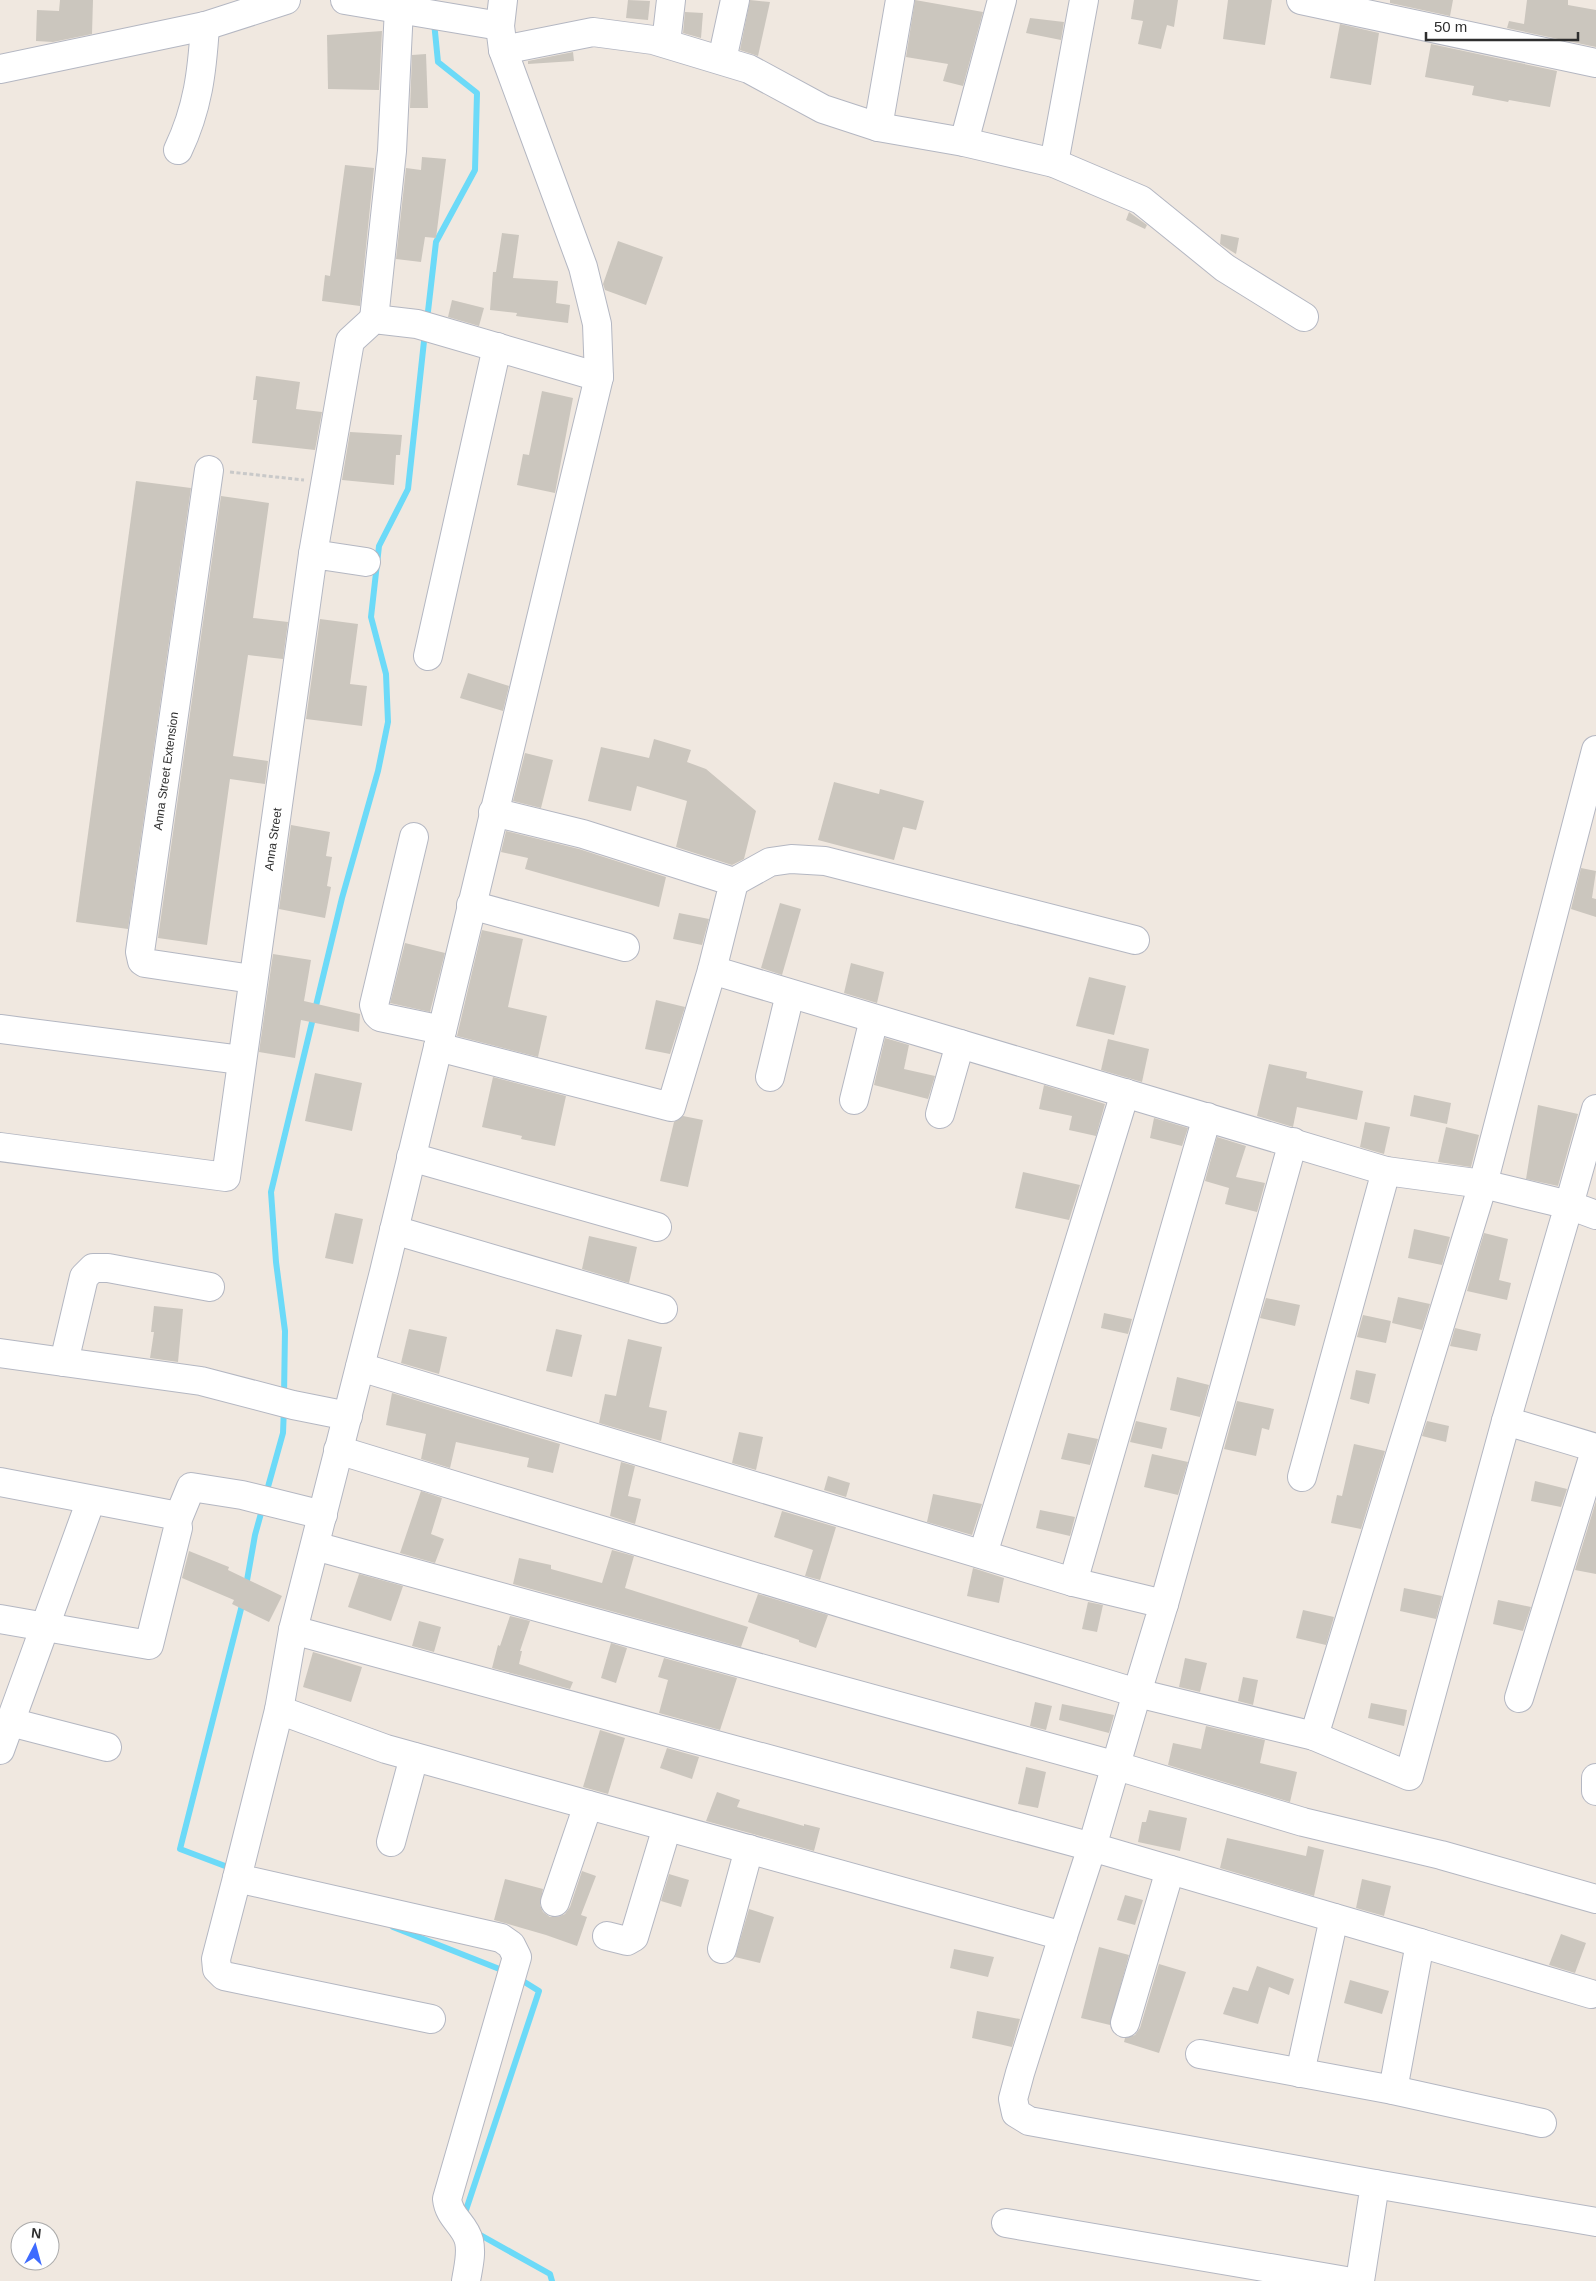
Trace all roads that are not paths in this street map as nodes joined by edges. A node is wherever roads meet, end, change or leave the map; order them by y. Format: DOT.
graph roads {
  1 [pos="286,0"];
  2 [pos="345,0"];
  3 [pos="671,0"];
  4 [pos="735,0"];
  5 [pos="900,0"];
  6 [pos="1002,0"];
  7 [pos="1084,0"];
  8 [pos="1301,0"];
  9 [pos="399,8"];
  10 [pos="502,25"];
  11 [pos="205,26"];
  12 [pos="666,43"];
  13 [pos="722,60"];
  14 [pos="1596,63"];
  15 [pos="0,69"];
  16 [pos="878,127"];
  17 [pos="964,142"];
  18 [pos="178,150"];
  19 [pos="1054,163"];
  20 [pos="1304,317"];
  21 [pos="374,320"];
  22 [pos="498,347"];
  23 [pos="599,377"];
  24 [pos="209,470"];
  25 [pos="313,554"];
  26 [pos="366,562"];
  27 [pos="428,656"];
  28 [pos="1596,750"];
  29 [pos="493,812"];
  30 [pos="414,838"];
  31 [pos="734,882"];
  32 [pos="471,905"];
  33 [pos="1135,940"];
  34 [pos="625,947"];
  35 [pos="712,970"];
  36 [pos="252,979"];
  37 [pos="790,994"];
  38 [pos="874,1019"];
  39 [pos="0,1029"];
  40 [pos="440,1038"];
  41 [pos="960,1044"];
  42 [pos="241,1060"];
  43 [pos="770,1077"];
  44 [pos="1125,1093"];
  45 [pos="854,1100"];
  46 [pos="1596,1109"];
  47 [pos="940,1114"];
  48 [pos="1207,1116"];
  49 [pos="1293,1142"];
  50 [pos="0,1147"];
  51 [pos="411,1157"];
  52 [pos="1386,1171"];
  53 [pos="1483,1184"];
  54 [pos="1569,1205"];
  55 [pos="1596,1215"];
  56 [pos="657,1227"];
  57 [pos="394,1230"];
  58 [pos="210,1287"];
  59 [pos="663,1309"];
  60 [pos="0,1353"];
  61 [pos="64,1362"];
  62 [pos="360,1367"];
  63 [pos="348,1416"];
  64 [pos="1506,1421"];
  65 [pos="1596,1448"];
  66 [pos="338,1450"];
  67 [pos="1302,1477"];
  68 [pos="0,1482"];
  69 [pos="91,1500"];
  70 [pos="323,1515"];
  71 [pos="177,1520"];
  72 [pos="315,1546"];
  73 [pos="983,1554"];
  74 [pos="1074,1582"];
  75 [pos="1164,1604"];
  76 [pos="0,1619"];
  77 [pos="46,1627"];
  78 [pos="293,1630"];
  79 [pos="1138,1693"];
  80 [pos="1519,1698"];
  81 [pos="279,1710"];
  82 [pos="10,1722"];
  83 [pos="1314,1736"];
  84 [pos="107,1748"];
  85 [pos="0,1750"];
  86 [pos="414,1757"];
  87 [pos="1117,1766"];
  88 [pos="1596,1778"];
  89 [pos="1596,1791"];
  90 [pos="588,1805"];
  91 [pos="667,1827"];
  92 [pos="390,1842"];
  93 [pos="1092,1847"];
  94 [pos="748,1849"];
  95 [pos="1170,1870"];
  96 [pos="237,1878"];
  97 [pos="1596,1899"];
  98 [pos="556,1902"];
  99 [pos="1334,1918"];
  100 [pos="607,1936"];
  101 [pos="1064,1936"];
  102 [pos="1420,1943"];
  103 [pos="722,1949"];
  104 [pos="1591,1994"];
  105 [pos="431,2019"];
  106 [pos="1125,2023"];
  107 [pos="1200,2054"];
  108 [pos="1300,2073"];
  109 [pos="1392,2090"];
  110 [pos="1542,2123"];
  111 [pos="1375,2184"];
  112 [pos="1596,2222"];
  113 [pos="1006,2223"];
  114 [pos="466,2281"];
  115 [pos="1346,2281"];
  116 [pos="1360,2281"];
  1 -- 11 [label="street"];
  2 -- 9 [label="street"];
  3 -- 12 [label="street"];
  4 -- 13 [label="street"];
  5 -- 16 [label="street"];
  6 -- 17 [label="street"];
  7 -- 19 [label="street"];
  8 -- 14 [label="street"];
  9 -- 10 [label="street"];
  9 -- 21 [label="street"];
  10 -- 12 [label="street"];
  10 -- 23 [label="street"];
  11 -- 15 [label="street"];
  11 -- 18 [label="street"];
  12 -- 13 [label="street"];
  13 -- 16 [label="street"];
  16 -- 17 [label="street"];
  17 -- 19 [label="street"];
  19 -- 20 [label="street"];
  21 -- 22 [label="street"];
  21 -- 25 [label="street, Anna Street"];
  22 -- 23 [label="street"];
  22 -- 27 [label="street"];
  23 -- 29 [label="street"];
  24 -- 36 [label="street, Anna Street Extension"];
  25 -- 26 [label="street"];
  25 -- 36 [label="street, Anna Street"];
  28 -- 53 [label="street"];
  29 -- 31 [label="street"];
  29 -- 32 [label="street"];
  30 -- 40 [label="street"];
  31 -- 33 [label="street"];
  31 -- 35 [label="street"];
  32 -- 34 [label="street"];
  32 -- 40 [label="street"];
  35 -- 37 [label="street"];
  35 -- 40 [label="street"];
  36 -- 42 [label="street, Anna Street"];
  37 -- 38 [label="street"];
  37 -- 43 [label="street"];
  38 -- 41 [label="street"];
  38 -- 45 [label="street"];
  39 -- 42 [label="street"];
  40 -- 51 [label="street"];
  41 -- 44 [label="street"];
  41 -- 47 [label="street"];
  42 -- 50 [label="street, Anna Street"];
  44 -- 48 [label="street"];
  44 -- 73 [label="street"];
  46 -- 54 [label="street"];
  48 -- 49 [label="street"];
  48 -- 74 [label="street"];
  49 -- 52 [label="street"];
  49 -- 75 [label="street"];
  51 -- 56 [label="street"];
  51 -- 57 [label="street"];
  52 -- 53 [label="street"];
  52 -- 67 [label="street"];
  53 -- 54 [label="street"];
  53 -- 83 [label="street"];
  54 -- 55 [label="street"];
  54 -- 64 [label="street"];
  57 -- 59 [label="street"];
  57 -- 62 [label="street"];
  58 -- 61 [label="street"];
  60 -- 61 [label="street"];
  61 -- 63 [label="street"];
  62 -- 63 [label="street"];
  62 -- 73 [label="street"];
  63 -- 66 [label="street"];
  64 -- 65 [label="street"];
  64 -- 83 [label="street"];
  65 -- 80 [label="street"];
  66 -- 70 [label="street"];
  66 -- 79 [label="street"];
  68 -- 69 [label="street"];
  69 -- 71 [label="street"];
  69 -- 77 [label="street"];
  70 -- 71 [label="street"];
  70 -- 72 [label="street"];
  71 -- 77 [label="street"];
  72 -- 78 [label="street"];
  72 -- 87 [label="street"];
  73 -- 74 [label="street"];
  74 -- 75 [label="street"];
  75 -- 79 [label="street"];
  76 -- 77 [label="street"];
  77 -- 82 [label="street"];
  78 -- 81 [label="street"];
  78 -- 93 [label="street"];
  79 -- 83 [label="street"];
  79 -- 87 [label="street"];
  81 -- 86 [label="street"];
  81 -- 96 [label="street"];
  82 -- 84 [label="street"];
  82 -- 85 [label="street"];
  86 -- 90 [label="street"];
  86 -- 92 [label="street"];
  87 -- 93 [label="street"];
  87 -- 97 [label="street"];
  88 -- 89 [label="street"];
  90 -- 91 [label="street"];
  90 -- 98 [label="street"];
  91 -- 94 [label="street"];
  91 -- 100 [label="street"];
  93 -- 95 [label="street"];
  93 -- 101 [label="street"];
  94 -- 101 [label="street"];
  94 -- 103 [label="street"];
  95 -- 99 [label="street"];
  95 -- 106 [label="street"];
  96 -- 105 [label="street"];
  96 -- 114 [label="street"];
  99 -- 102 [label="street"];
  99 -- 108 [label="street"];
  101 -- 111 [label="street"];
  102 -- 104 [label="street"];
  102 -- 109 [label="street"];
  107 -- 108 [label="street"];
  108 -- 109 [label="street"];
  109 -- 110 [label="street"];
  111 -- 112 [label="street"];
  111 -- 116 [label="street"];
  113 -- 115 [label="street"];
}
